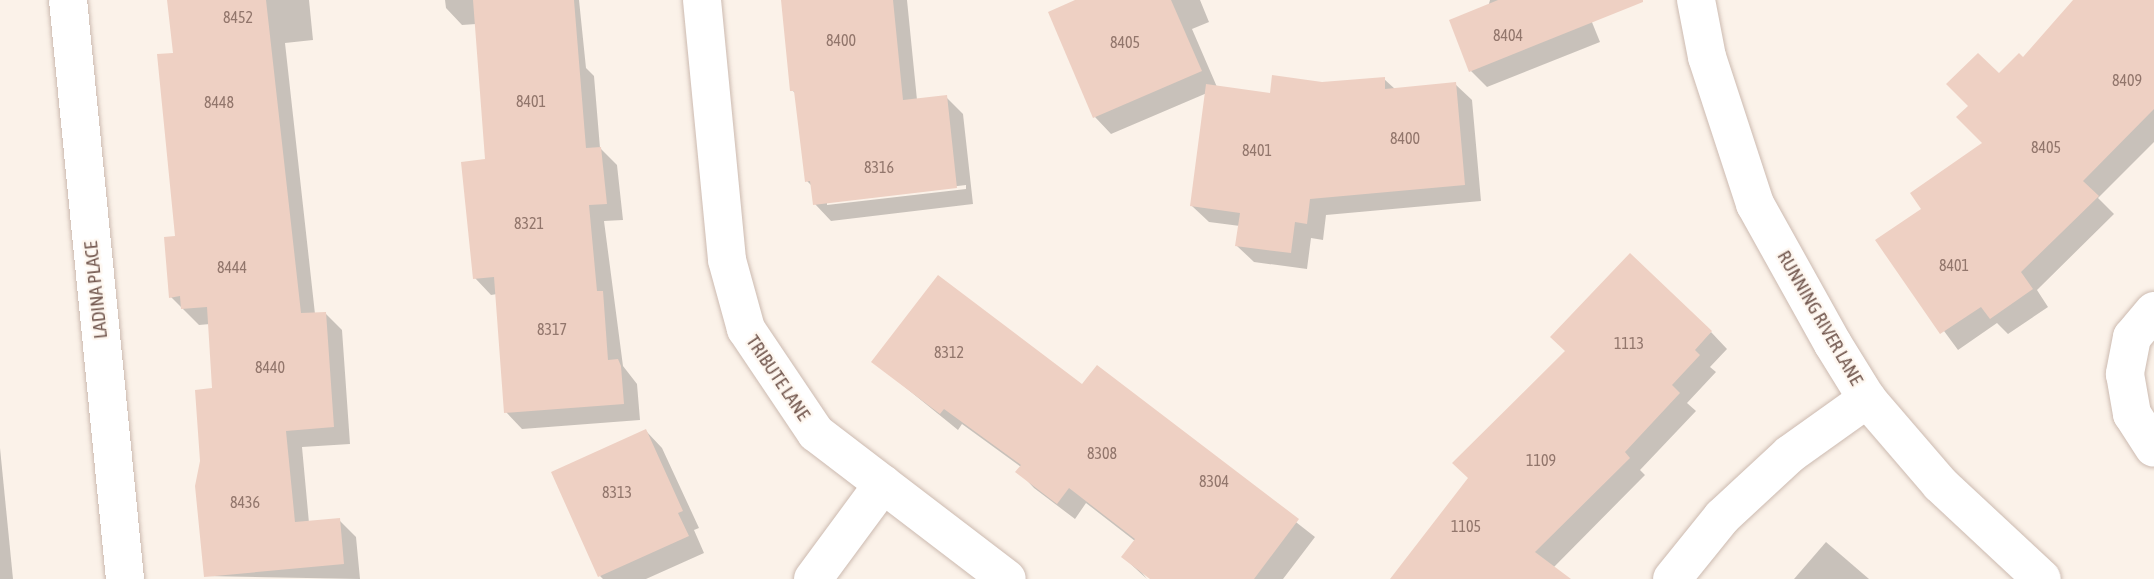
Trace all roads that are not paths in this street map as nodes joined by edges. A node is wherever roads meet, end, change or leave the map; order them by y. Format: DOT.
graph roads {
  1 [pos="68,0"];
  2 [pos="702,0"];
  3 [pos="1696,0"];
  4 [pos="2154,311"];
  5 [pos="1867,399"];
  6 [pos="2154,449"];
  7 [pos="883,484"];
  8 [pos="125,579"];
  9 [pos="813,579"];
  10 [pos="1007,579"];
  11 [pos="1672,579"];
  12 [pos="2042,579"];
  1 -- 8 [label="street, LADINA PLACE"];
  2 -- 7 [label="street, TRIBUTE LANE"];
  3 -- 5 [label="street, RUNNING RIVER LANE"];
  4 -- 6 [label="street"];
  5 -- 11 [label="street"];
  5 -- 12 [label="street, RUNNING RIVER LANE"];
  7 -- 9 [label="street"];
  7 -- 10 [label="street, TRIBUTE LANE"];
}
